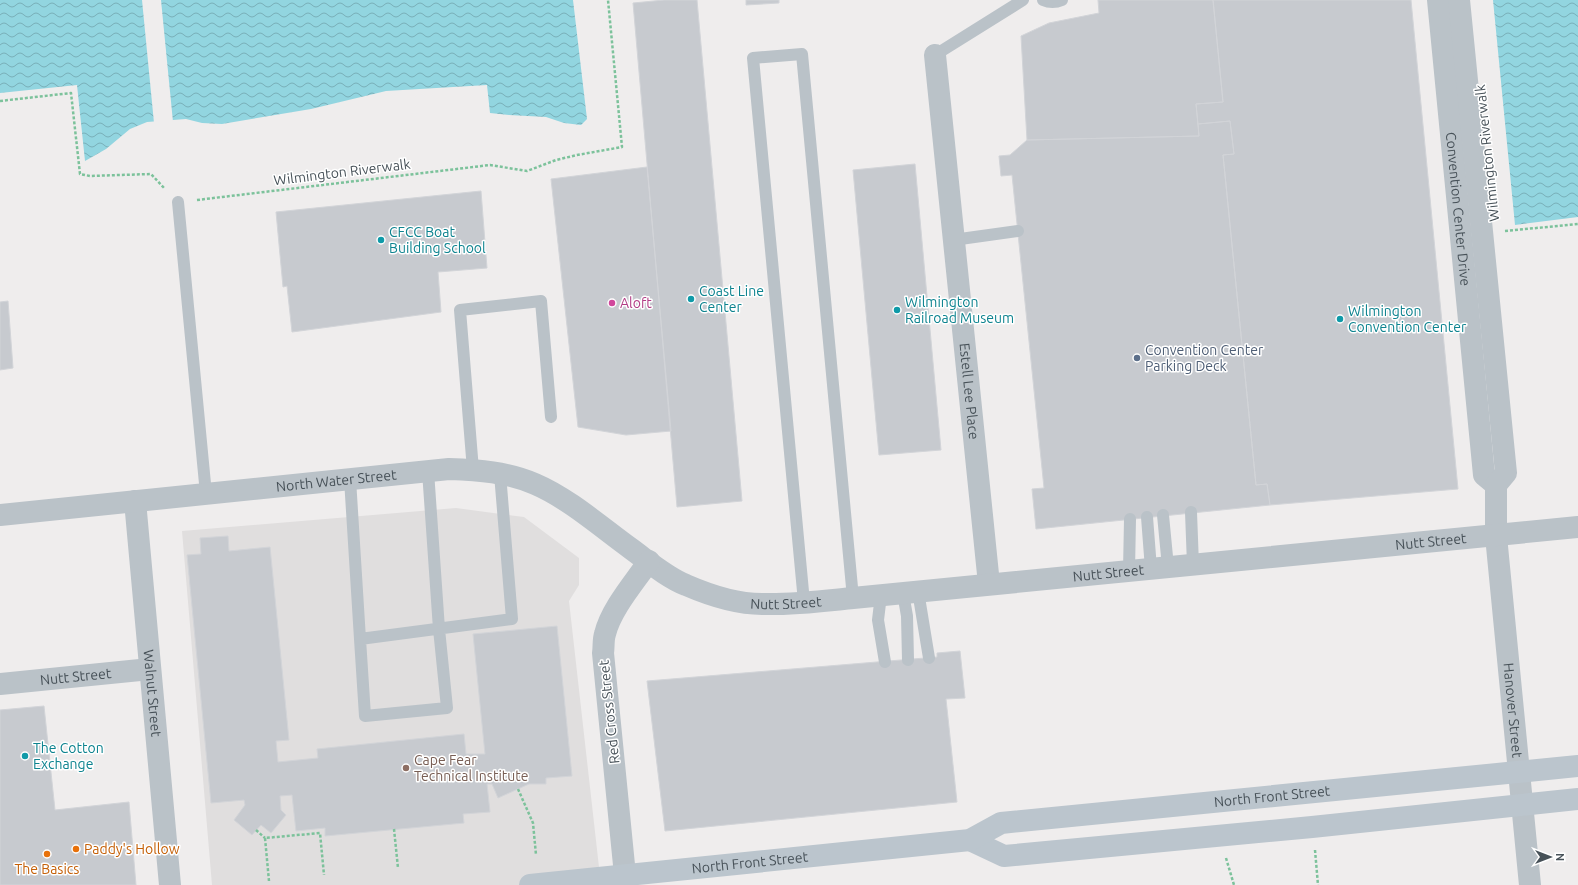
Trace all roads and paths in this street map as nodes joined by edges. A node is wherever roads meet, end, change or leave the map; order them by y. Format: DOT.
graph roads {
  1 [pos="608,0"];
  2 [pos="1023,0"];
  3 [pos="1043,0"];
  4 [pos="1062,0"];
  5 [pos="1438,0"];
  6 [pos="1459,0"];
  7 [pos="935,55"];
  8 [pos="0,101"];
  9 [pos="178,202"];
  10 [pos="1504,223"];
  11 [pos="1578,224"];
  12 [pos="1018,231"];
  13 [pos="954,240"];
  14 [pos="551,417"];
  15 [pos="473,470"];
  16 [pos="428,471"];
  17 [pos="500,474"];
  18 [pos="350,479"];
  19 [pos="1496,485"];
  20 [pos="206,494"];
  21 [pos="135,501"];
  22 [pos="1191,512"];
  23 [pos="0,515"];
  24 [pos="1163,516"];
  25 [pos="1147,517"];
  26 [pos="1130,519"];
  27 [pos="1578,526"];
  28 [pos="1496,536"];
  29 [pos="648,562"];
  30 [pos="1193,565"];
  31 [pos="1149,569"];
  32 [pos="989,584"];
  33 [pos="911,592"];
  34 [pos="881,595"];
  35 [pos="853,598"];
  36 [pos="804,602"];
  37 [pos="439,629"];
  38 [pos="360,639"];
  39 [pos="930,658"];
  40 [pos="908,660"];
  41 [pos="885,662"];
  42 [pos="150,669"];
  43 [pos="0,684"];
  44 [pos="1578,766"];
  45 [pos="1519,772"];
  46 [pos="518,789"];
  47 [pos="1578,799"];
  48 [pos="1522,805"];
  49 [pos="256,830"];
  50 [pos="394,830"];
  51 [pos="265,838"];
  52 [pos="970,840"];
  53 [pos="1314,843"];
  54 [pos="1224,852"];
  55 [pos="536,855"];
  56 [pos="398,868"];
  57 [pos="324,875"];
  58 [pos="625,875"];
  59 [pos="269,881"];
  60 [pos="170,885"];
  61 [pos="530,885"];
  62 [pos="1234,885"];
  63 [pos="1318,885"];
  64 [pos="1530,885"];
  1 -- 9 [label="path, Wilmington Riverwalk"];
  2 -- 7 [label="lane"];
  3 -- 4 [label="lane"];
  5 -- 19 [label="street, Convention Center Drive"];
  6 -- 19 [label="street, Convention Center Drive"];
  7 -- 13 [label="street, Estell Lee Place"];
  8 -- 9 [label="path"];
  9 -- 20 [label="lane"];
  10 -- 11 [label="path, Wilmington Riverwalk"];
  12 -- 13 [label="lane"];
  13 -- 32 [label="street, Estell Lee Place"];
  14 -- 15 [label="lane"];
  15 -- 16 [label="street, North Water Street"];
  15 -- 17 [label="street, North Water Street"];
  16 -- 18 [label="street, North Water Street"];
  16 -- 37 [label="lane"];
  17 -- 29 [label="street, North Water Street"];
  17 -- 37 [label="lane"];
  18 -- 20 [label="street, North Water Street"];
  18 -- 38 [label="lane"];
  19 -- 28 [label="street"];
  20 -- 21 [label="street, North Water Street"];
  21 -- 23 [label="street, North Water Street"];
  21 -- 42 [label="street, Walnut Street"];
  22 -- 30 [label="lane"];
  24 -- 31 [label="lane"];
  25 -- 31 [label="lane"];
  26 -- 31 [label="lane"];
  27 -- 28 [label="street, Nutt Street"];
  28 -- 30 [label="street, Nutt Street"];
  28 -- 45 [label="street, Hanover Street"];
  29 -- 36 [label="street, Nutt Street"];
  29 -- 58 [label="street, Red Cross Street"];
  30 -- 31 [label="street, Nutt Street"];
  31 -- 32 [label="street, Nutt Street"];
  32 -- 33 [label="street, Nutt Street"];
  33 -- 34 [label="street, Nutt Street"];
  33 -- 39 [label="lane"];
  33 -- 40 [label="lane"];
  34 -- 35 [label="street, Nutt Street"];
  34 -- 41 [label="lane"];
  35 -- 36 [label="street, Nutt Street"];
  35 -- 36 [label="lane"];
  37 -- 38 [label="lane"];
  37 -- 38 [label="lane"];
  42 -- 43 [label="street, Nutt Street"];
  42 -- 60 [label="street, Walnut Street"];
  44 -- 45 [label="main road, North Front Street"];
  45 -- 48 [label="street, Hanover Street"];
  45 -- 52 [label="main road, North Front Street"];
  46 -- 55 [label="path"];
  47 -- 48 [label="main road"];
  48 -- 52 [label="main road"];
  48 -- 64 [label="street, Hanover Street"];
  49 -- 51 [label="path"];
  50 -- 56 [label="path"];
  51 -- 57 [label="path"];
  51 -- 59 [label="path"];
  52 -- 58 [label="main road, North Front Street"];
  53 -- 63 [label="path"];
  54 -- 62 [label="path"];
  58 -- 61 [label="main road, North Front Street"];
}
